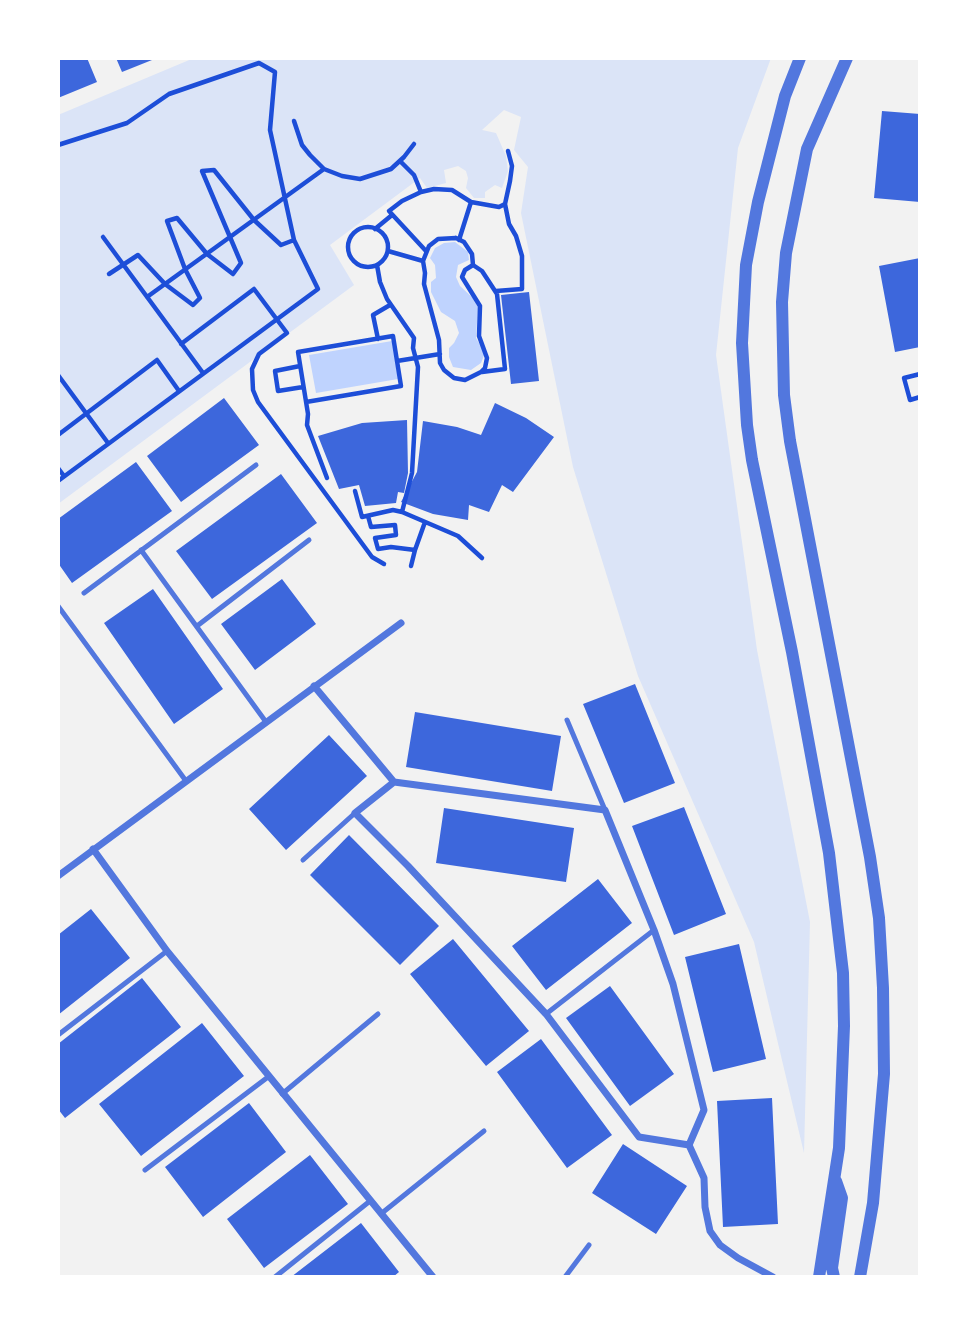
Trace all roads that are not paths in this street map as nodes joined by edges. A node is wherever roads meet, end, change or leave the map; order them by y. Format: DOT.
graph roads {
  1 [pos="800,58"];
  2 [pos="847,58"];
  3 [pos="256,465"];
  4 [pos="309,540"];
  5 [pos="141,551"];
  6 [pos="84,593"];
  7 [pos="58,606"];
  8 [pos="401,623"];
  9 [pos="197,626"];
  10 [pos="314,686"];
  11 [pos="567,720"];
  12 [pos="266,722"];
  13 [pos="186,781"];
  14 [pos="394,782"];
  15 [pos="605,810"];
  16 [pos="355,813"];
  17 [pos="93,849"];
  18 [pos="303,860"];
  19 [pos="58,876"];
  20 [pos="654,930"];
  21 [pos="167,951"];
  22 [pos="378,1014"];
  23 [pos="545,1014"];
  24 [pos="58,1035"];
  25 [pos="268,1077"];
  26 [pos="282,1094"];
  27 [pos="484,1131"];
  28 [pos="689,1145"];
  29 [pos="145,1170"];
  30 [pos="836,1181"];
  31 [pos="370,1201"];
  32 [pos="382,1213"];
  33 [pos="589,1245"];
  34 [pos="275,1277"];
  35 [pos="433,1277"];
  36 [pos="565,1277"];
  37 [pos="773,1277"];
  38 [pos="819,1277"];
  39 [pos="834,1277"];
  40 [pos="860,1277"];
  1 -- 30 [label="street"];
  2 -- 40 [label="street"];
  3 -- 5 [label="lane"];
  4 -- 9 [label="lane"];
  5 -- 6 [label="lane"];
  5 -- 9 [label="lane"];
  7 -- 13 [label="lane"];
  8 -- 10 [label="street"];
  9 -- 12 [label="lane"];
  10 -- 12 [label="street"];
  10 -- 14 [label="street"];
  11 -- 15 [label="lane"];
  12 -- 13 [label="street"];
  13 -- 17 [label="street"];
  14 -- 15 [label="street"];
  14 -- 16 [label="street"];
  15 -- 20 [label="street"];
  16 -- 18 [label="lane"];
  16 -- 23 [label="street"];
  17 -- 19 [label="street"];
  17 -- 21 [label="street"];
  20 -- 23 [label="lane"];
  20 -- 28 [label="street"];
  21 -- 24 [label="lane"];
  21 -- 25 [label="street"];
  22 -- 26 [label="lane"];
  23 -- 28 [label="street"];
  25 -- 26 [label="street"];
  25 -- 29 [label="lane"];
  26 -- 31 [label="street"];
  27 -- 32 [label="lane"];
  28 -- 37 [label="street"];
  30 -- 38 [label="street"];
  30 -- 39 [label="street"];
  31 -- 32 [label="street"];
  31 -- 34 [label="lane"];
  32 -- 35 [label="street"];
  33 -- 36 [label="lane"];
}
